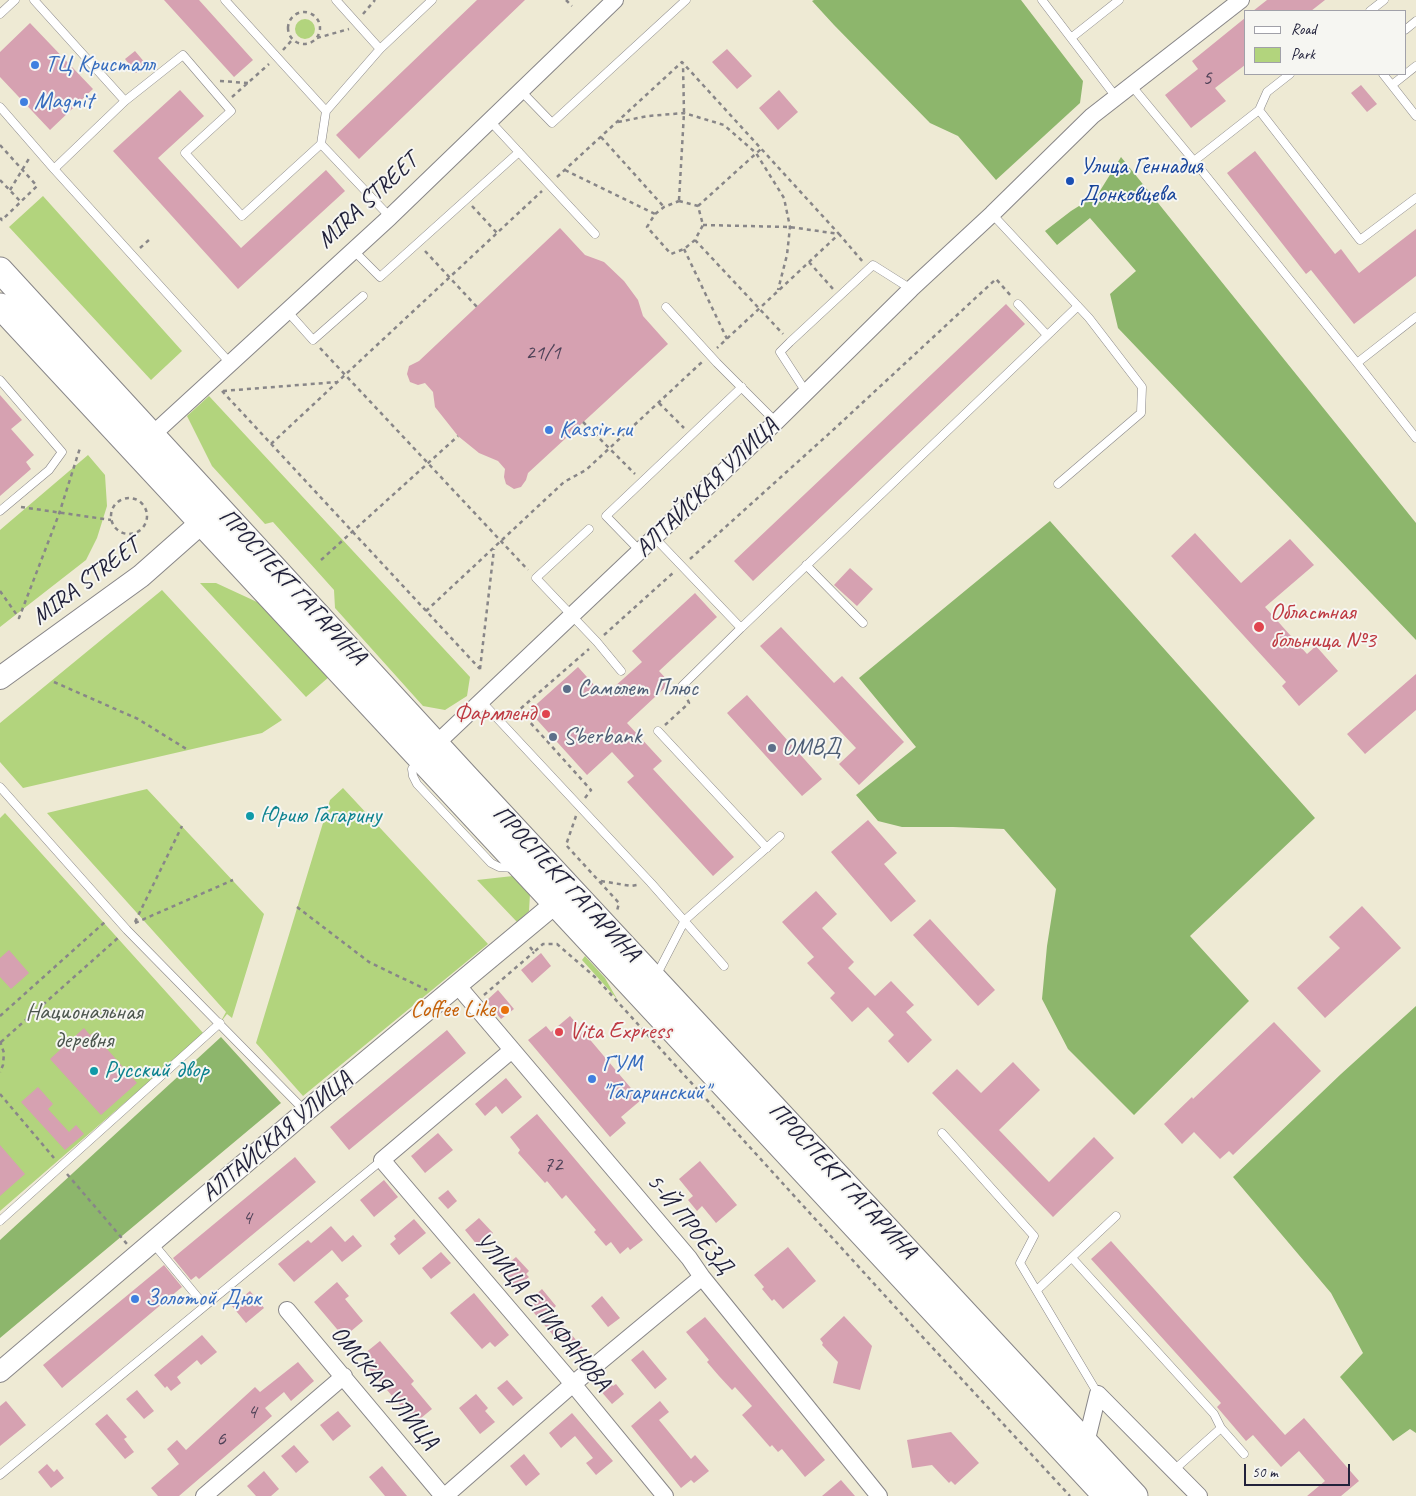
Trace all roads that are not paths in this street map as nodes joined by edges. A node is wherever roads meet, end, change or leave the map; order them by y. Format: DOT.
graph roads {
  1 [pos="15,0"];
  2 [pos="34,0"];
  3 [pos="225,0"];
  4 [pos="336,0"];
  5 [pos="432,0"];
  6 [pos="615,0"];
  7 [pos="686,0"];
  8 [pos="1042,0"];
  9 [pos="1119,0"];
  10 [pos="1241,0"];
  11 [pos="1384,0"];
  12 [pos="1371,10"];
  13 [pos="0,14"];
  14 [pos="1416,21"];
  15 [pos="1406,29"];
  16 [pos="1071,38"];
  17 [pos="380,49"];
  18 [pos="1416,66"];
  19 [pos="1406,74"];
  20 [pos="1289,75"];
  21 [pos="1384,75"];
  22 [pos="1405,75"];
  23 [pos="1131,85"];
  24 [pos="1392,85"];
  25 [pos="521,91"];
  26 [pos="1116,97"];
  27 [pos="125,101"];
  28 [pos="0,107"];
  29 [pos="1259,110"];
  30 [pos="326,111"];
  31 [pos="1416,116"];
  32 [pos="490,121"];
  33 [pos="322,144"];
  34 [pos="519,152"];
  35 [pos="1194,162"];
  36 [pos="54,169"];
  37 [pos="1416,198"];
  38 [pos="992,214"];
  39 [pos="390,217"];
  40 [pos="596,234"];
  41 [pos="354,251"];
  42 [pos="0,270"];
  43 [pos="911,289"];
  44 [pos="362,296"];
  45 [pos="1018,304"];
  46 [pos="0,306"];
  47 [pos="1078,306"];
  48 [pos="666,307"];
  49 [pos="288,312"];
  50 [pos="1416,318"];
  51 [pos="1047,335"];
  52 [pos="230,363"];
  53 [pos="1357,364"];
  54 [pos="0,380"];
  55 [pos="742,387"];
  56 [pos="806,392"];
  57 [pos="776,422"];
  58 [pos="152,435"];
  59 [pos="1416,438"];
  60 [pos="1058,484"];
  61 [pos="0,510"];
  62 [pos="210,515"];
  63 [pos="590,529"];
  64 [pos="655,538"];
  65 [pos="640,552"];
  66 [pos="806,565"];
  67 [pos="572,616"];
  68 [pos="863,623"];
  69 [pos="741,628"];
  70 [pos="622,671"];
  71 [pos="0,678"];
  72 [pos="682,686"];
  73 [pos="482,702"];
  74 [pos="658,731"];
  75 [pos="428,752"];
  76 [pos="0,787"];
  77 [pos="780,836"];
  78 [pos="767,848"];
  79 [pos="564,897"];
  80 [pos="685,920"];
  81 [pos="724,966"];
  82 [pos="654,979"];
  83 [pos="451,992"];
  84 [pos="220,1023"];
  85 [pos="512,1050"];
  86 [pos="305,1112"];
  87 [pos="942,1133"];
  88 [pos="382,1160"];
  89 [pos="1116,1216"];
  90 [pos="0,1221"];
  91 [pos="152,1242"];
  92 [pos="1072,1258"];
  93 [pos="702,1277"];
  94 [pos="1037,1290"];
  95 [pos="205,1306"];
  96 [pos="287,1310"];
  97 [pos="0,1372"];
  98 [pos="344,1376"];
  99 [pos="573,1384"];
  100 [pos="1098,1394"];
  101 [pos="1221,1428"];
  102 [pos="1086,1443"];
  103 [pos="1244,1454"];
  104 [pos="1174,1470"];
  105 [pos="0,1475"];
  106 [pos="204,1496"];
  107 [pos="444,1496"];
  108 [pos="665,1496"];
  109 [pos="879,1496"];
  110 [pos="1106,1496"];
  111 [pos="1135,1496"];
  112 [pos="1199,1496"];
  1 -- 13 [label="lane"];
  2 -- 27 [label="lane"];
  3 -- 30 [label="lane"];
  4 -- 17 [label="lane"];
  5 -- 17 [label="lane"];
  6 -- 25 [label="street, MIRA STREET"];
  7 -- 25 [label="lane"];
  8 -- 16 [label="lane"];
  9 -- 16 [label="lane"];
  10 -- 23 [label="street, АЛТАЙСКАЯ УЛИЦА"];
  11 -- 12 [label="lane"];
  14 -- 15 [label="lane"];
  16 -- 26 [label="lane"];
  17 -- 30 [label="lane"];
  18 -- 19 [label="lane"];
  20 -- 29 [label="lane"];
  21 -- 24 [label="lane"];
  22 -- 24 [label="lane"];
  23 -- 26 [label="street, АЛТАЙСКАЯ УЛИЦА"];
  23 -- 35 [label="lane"];
  24 -- 31 [label="lane"];
  25 -- 32 [label="street, MIRA STREET"];
  26 -- 38 [label="street, АЛТАЙСКАЯ УЛИЦА"];
  27 -- 33 [label="lane"];
  27 -- 36 [label="lane"];
  28 -- 36 [label="lane"];
  29 -- 35 [label="lane"];
  29 -- 37 [label="lane"];
  30 -- 33 [label="lane"];
  32 -- 34 [label="lane"];
  32 -- 39 [label="street, MIRA STREET"];
  33 -- 39 [label="lane"];
  34 -- 40 [label="lane"];
  34 -- 41 [label="lane"];
  35 -- 53 [label="lane"];
  36 -- 52 [label="lane"];
  38 -- 43 [label="street, АЛТАЙСКАЯ УЛИЦА"];
  38 -- 47 [label="lane"];
  39 -- 41 [label="street, MIRA STREET"];
  41 -- 49 [label="street, MIRA STREET"];
  42 -- 58 [label="main road, ПРОСПЕКТ ГАГАРИНА"];
  43 -- 56 [label="street, АЛТАЙСКАЯ УЛИЦА"];
  43 -- 56 [label="lane"];
  44 -- 49 [label="lane"];
  45 -- 51 [label="lane"];
  46 -- 62 [label="main road, ПРОСПЕКТ ГАГАРИНА"];
  47 -- 51 [label="lane"];
  47 -- 60 [label="lane"];
  48 -- 55 [label="lane"];
  49 -- 52 [label="street, MIRA STREET"];
  50 -- 53 [label="lane"];
  51 -- 66 [label="lane"];
  52 -- 58 [label="street, MIRA STREET"];
  53 -- 59 [label="lane"];
  54 -- 61 [label="lane"];
  55 -- 57 [label="lane"];
  55 -- 65 [label="lane"];
  56 -- 57 [label="street, АЛТАЙСКАЯ УЛИЦА"];
  57 -- 64 [label="street, АЛТАЙСКАЯ УЛИЦА"];
  58 -- 62 [label="main road, ПРОСПЕКТ ГАГАРИНА"];
  62 -- 71 [label="main road, MIRA STREET"];
  62 -- 75 [label="main road, ПРОСПЕКТ ГАГАРИНА"];
  63 -- 67 [label="lane"];
  64 -- 65 [label="street, АЛТАЙСКАЯ УЛИЦА"];
  64 -- 69 [label="lane"];
  65 -- 67 [label="street, АЛТАЙСКАЯ УЛИЦА"];
  66 -- 68 [label="lane"];
  66 -- 69 [label="lane"];
  67 -- 70 [label="lane"];
  67 -- 73 [label="street, АЛТАЙСКАЯ УЛИЦА"];
  69 -- 72 [label="lane"];
  73 -- 75 [label="street, АЛТАЙСКАЯ УЛИЦА"];
  73 -- 80 [label="lane"];
  74 -- 78 [label="lane"];
  75 -- 79 [label="main road, ПРОСПЕКТ ГАГАРИНА"];
  75 -- 79 [label="main road, ПРОСПЕКТ ГАГАРИНА"];
  76 -- 84 [label="lane"];
  77 -- 78 [label="lane"];
  78 -- 80 [label="lane"];
  79 -- 82 [label="main road, ПРОСПЕКТ ГАГАРИНА"];
  79 -- 83 [label="street, АЛТАЙСКАЯ УЛИЦА"];
  79 -- 110 [label="main road, ПРОСПЕКТ ГАГАРИНА"];
  80 -- 81 [label="lane"];
  80 -- 82 [label="lane"];
  82 -- 102 [label="main road, ПРОСПЕКТ ГАГАРИНА"];
  83 -- 85 [label="street, 5-Й ПРОЕЗД"];
  83 -- 86 [label="street, АЛТАЙСКАЯ УЛИЦА"];
  84 -- 86 [label="lane"];
  84 -- 90 [label="lane"];
  85 -- 88 [label="street"];
  85 -- 93 [label="street, 5-Й ПРОЕЗД"];
  86 -- 91 [label="street, АЛТАЙСКАЯ УЛИЦА"];
  87 -- 94 [label="lane"];
  88 -- 95 [label="lane"];
  88 -- 99 [label="street, УЛИЦА ЕПИФАНОВА"];
  89 -- 92 [label="lane"];
  91 -- 95 [label="lane"];
  91 -- 97 [label="street, АЛТАЙСКАЯ УЛИЦА"];
  92 -- 94 [label="lane"];
  92 -- 101 [label="lane"];
  93 -- 99 [label="street"];
  93 -- 109 [label="street, 5-Й ПРОЕЗД"];
  94 -- 100 [label="lane"];
  95 -- 105 [label="lane"];
  96 -- 98 [label="street, ОМСКАЯ УЛИЦА"];
  98 -- 106 [label="street"];
  98 -- 107 [label="street, ОМСКАЯ УЛИЦА"];
  99 -- 107 [label="street"];
  99 -- 108 [label="street, УЛИЦА ЕПИФАНОВА"];
  100 -- 102 [label="street"];
  100 -- 104 [label="street"];
  101 -- 103 [label="lane"];
  101 -- 104 [label="lane"];
  102 -- 111 [label="main road, ПРОСПЕКТ ГАГАРИНА"];
  104 -- 112 [label="street"];
}
